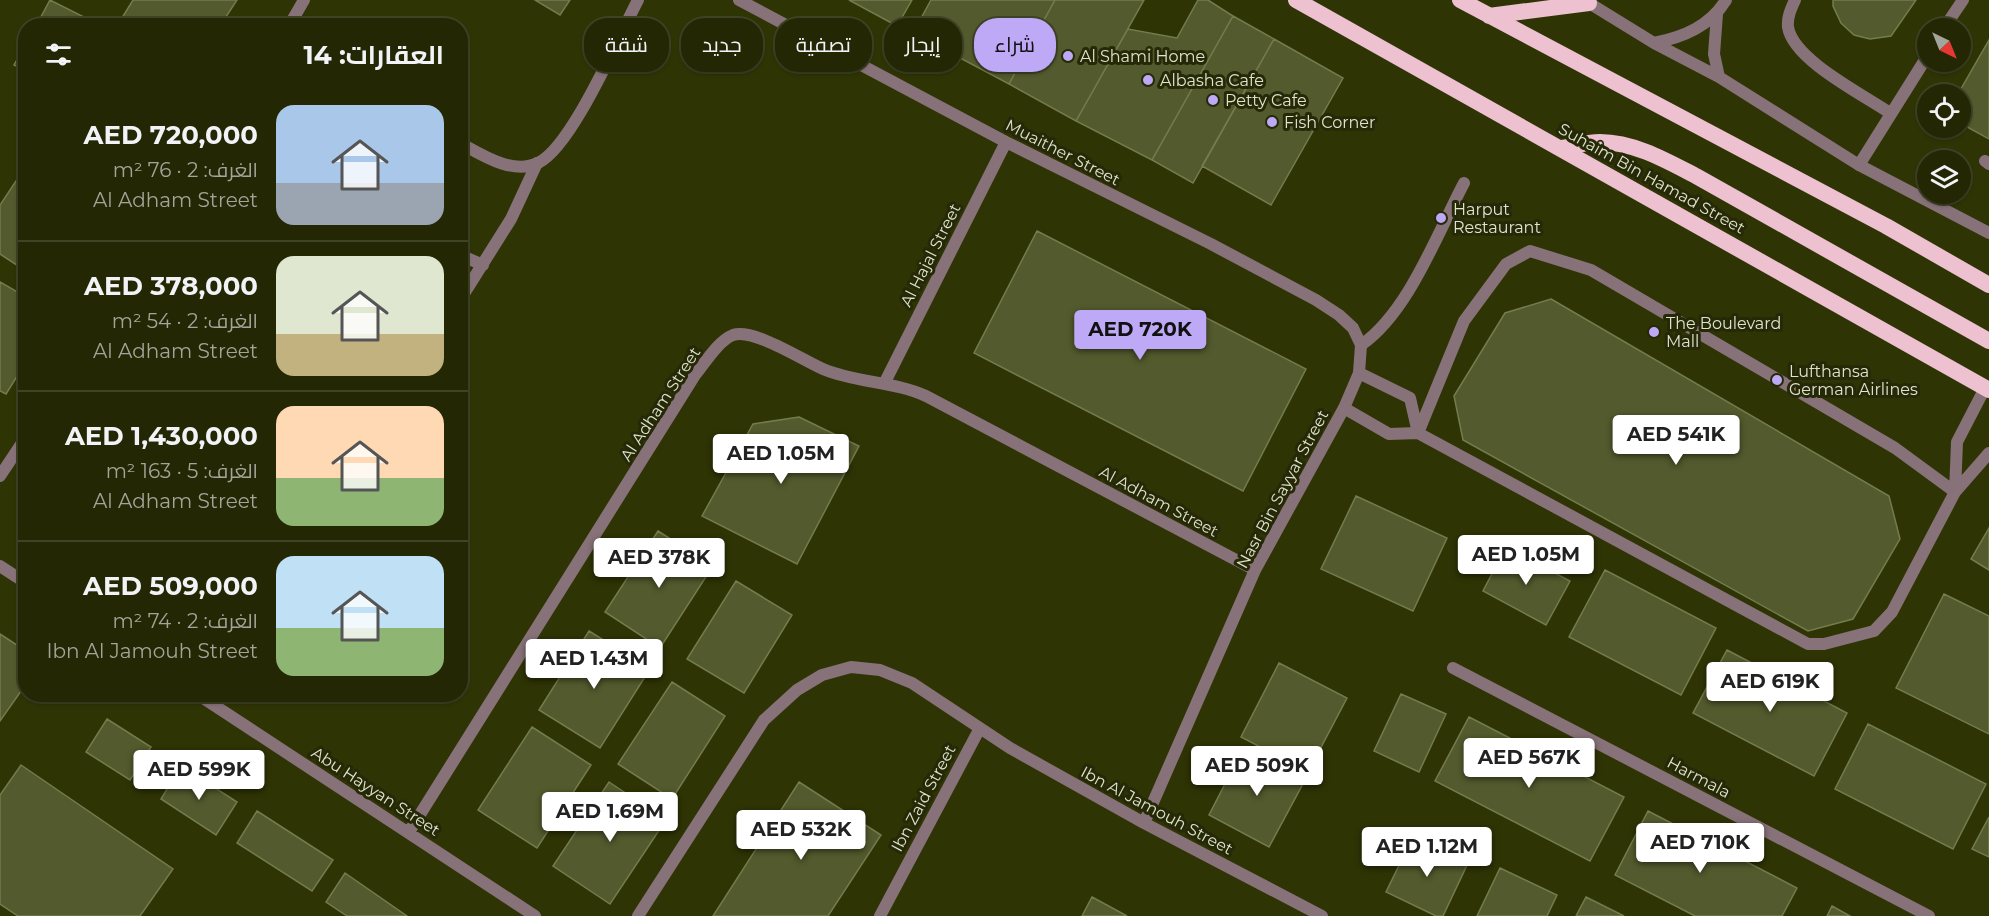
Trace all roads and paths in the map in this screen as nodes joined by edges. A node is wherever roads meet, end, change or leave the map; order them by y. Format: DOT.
graph roads {
  1 [pos="304,0"];
  2 [pos="638,0"];
  3 [pos="739,0"];
  4 [pos="1296,0"];
  5 [pos="1460,0"];
  6 [pos="1726,0"];
  7 [pos="1794,0"];
  8 [pos="1962,0"];
  9 [pos="1587,2"];
  10 [pos="1717,14"];
  11 [pos="1488,16"];
  12 [pos="294,18"];
  13 [pos="1950,18"];
  14 [pos="1654,43"];
  15 [pos="1917,72"];
  16 [pos="1719,77"];
  17 [pos="1890,113"];
  18 [pos="1006,142"];
  19 [pos="468,148"];
  20 [pos="1562,148"];
  21 [pos="537,163"];
  22 [pos="1859,165"];
  23 [pos="1464,183"];
  24 [pos="1989,233"];
  25 [pos="468,258"];
  26 [pos="483,265"];
  27 [pos="1989,285"];
  28 [pos="468,288"];
  29 [pos="1989,341"];
  30 [pos="1361,345"];
  31 [pos="1359,373"];
  32 [pos="885,382"];
  33 [pos="1987,389"];
  34 [pos="1344,408"];
  35 [pos="1418,433"];
  36 [pos="18,448"];
  37 [pos="1989,453"];
  38 [pos="0,476"];
  39 [pos="1955,492"];
  40 [pos="0,566"];
  41 [pos="1255,570"];
  42 [pos="18,578"];
  43 [pos="1453,668"];
  44 [pos="209,702"];
  45 [pos="980,728"];
  46 [pos="1144,823"];
  47 [pos="409,832"];
  48 [pos="1299,911"];
  49 [pos="535,916"];
  50 [pos="638,916"];
  51 [pos="880,916"];
  52 [pos="1322,916"];
  53 [pos="1929,916"];
  1 -- 12 [label="street"];
  2 -- 21 [label="street"];
  3 -- 18 [label="street, Muaither Street"];
  4 -- 20 [label="highway, Suhaim Bin Hamad Street"];
  5 -- 11 [label="highway"];
  6 -- 10 [label="street"];
  7 -- 17 [label="street"];
  8 -- 13 [label="street"];
  9 -- 11 [label="highway"];
  9 -- 14 [label="street"];
  10 -- 14 [label="street"];
  10 -- 16 [label="street"];
  11 -- 27 [label="highway"];
  14 -- 16 [label="street"];
  15 -- 17 [label="street"];
  16 -- 22 [label="street"];
  17 -- 22 [label="street"];
  18 -- 30 [label="street, Muaither Street"];
  18 -- 32 [label="street, Al Hajal Street"];
  19 -- 21 [label="street"];
  20 -- 29 [label="highway"];
  20 -- 33 [label="highway, Suhaim Bin Hamad Street"];
  21 -- 26 [label="street"];
  22 -- 24 [label="street"];
  23 -- 30 [label="street"];
  25 -- 26 [label="street"];
  26 -- 28 [label="street"];
  30 -- 31 [label="street, Nasr Bin Sayyar Street"];
  31 -- 34 [label="street, Nasr Bin Sayyar Street"];
  31 -- 35 [label="street"];
  32 -- 41 [label="street, Al Adham Street"];
  32 -- 47 [label="street, Al Adham Street"];
  33 -- 39 [label="street"];
  34 -- 35 [label="street"];
  34 -- 41 [label="street, Nasr Bin Sayyar Street"];
  35 -- 39 [label="street"];
  35 -- 39 [label="street"];
  36 -- 38 [label="street"];
  37 -- 39 [label="street"];
  40 -- 42 [label="street"];
  41 -- 46 [label="street, Nasr Bin Sayyar Street"];
  43 -- 53 [label="street, Harmala"];
  44 -- 47 [label="street, Abu Hayyan Street"];
  45 -- 46 [label="street, Ibn Al Jamouh Street"];
  45 -- 50 [label="street, Ibn Al Jamouh Street"];
  45 -- 51 [label="street, Ibn Zaid Street"];
  46 -- 48 [label="street, Ibn Al Jamouh Street"];
  47 -- 49 [label="street, Abu Hayyan Street"];
  48 -- 52 [label="street, Ibn Al Jamouh Street"];
}
